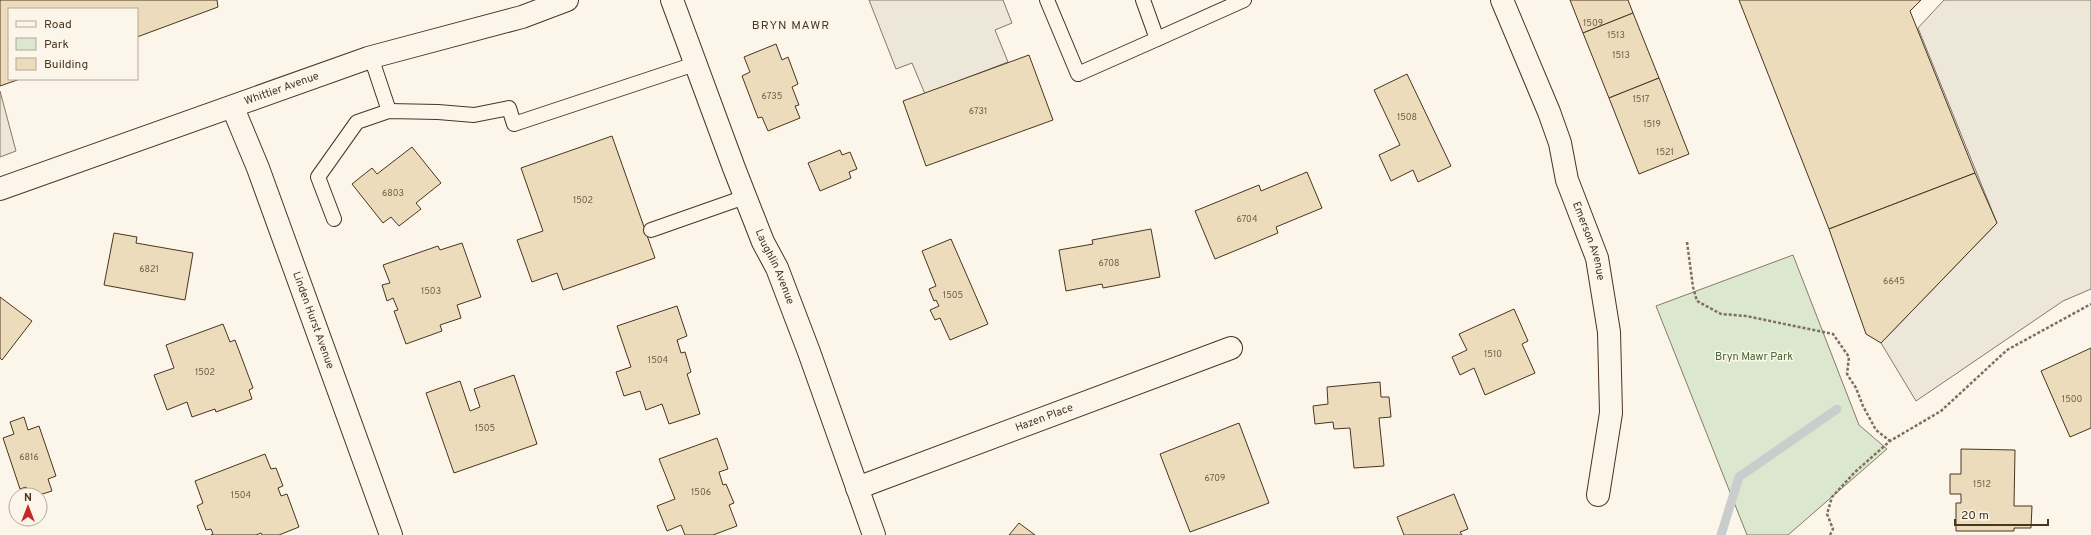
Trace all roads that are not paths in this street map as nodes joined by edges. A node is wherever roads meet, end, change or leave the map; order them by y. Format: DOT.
graph roads {
  1 [pos="567,0"];
  2 [pos="672,0"];
  3 [pos="1047,0"];
  4 [pos="1143,0"];
  5 [pos="1244,0"];
  6 [pos="1502,0"];
  7 [pos="1158,39"];
  8 [pos="371,57"];
  9 [pos="695,64"];
  10 [pos="232,108"];
  11 [pos="389,111"];
  12 [pos="0,189"];
  13 [pos="745,197"];
  14 [pos="334,218"];
  15 [pos="651,230"];
  16 [pos="1231,348"];
  17 [pos="857,488"];
  18 [pos="1598,495"];
  19 [pos="391,535"];
  20 [pos="874,535"];
  1 -- 8 [label="street, Whittier Avenue"];
  2 -- 9 [label="street, Laughlin Avenue"];
  3 -- 7 [label="lane"];
  4 -- 7 [label="lane"];
  5 -- 7 [label="lane"];
  6 -- 18 [label="street, Emerson Avenue"];
  8 -- 10 [label="street, Whittier Avenue"];
  8 -- 11 [label="lane"];
  9 -- 11 [label="lane"];
  9 -- 13 [label="street, Laughlin Avenue"];
  10 -- 12 [label="street, Whittier Avenue"];
  10 -- 19 [label="street, Linden Hurst Avenue"];
  11 -- 14 [label="lane"];
  13 -- 15 [label="lane"];
  13 -- 17 [label="street, Laughlin Avenue"];
  16 -- 17 [label="street, Hazen Place"];
  17 -- 20 [label="street, Laughlin Avenue"];
}
